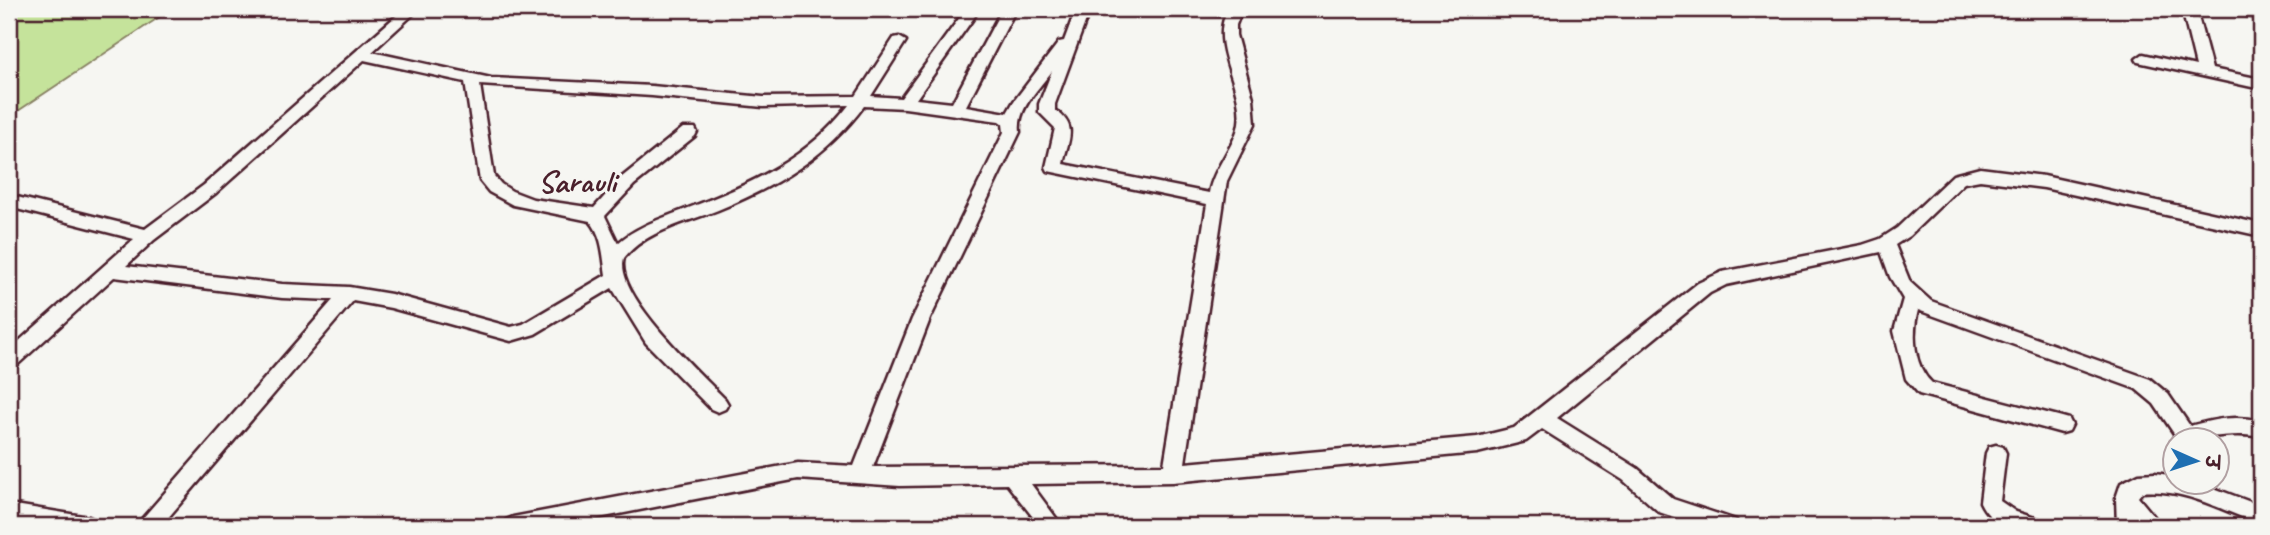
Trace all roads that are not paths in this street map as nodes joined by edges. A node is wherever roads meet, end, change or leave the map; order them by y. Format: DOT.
graph roads {
  1 [pos="412,9"];
  2 [pos="1009,9"];
  3 [pos="1083,9"];
  4 [pos="1202,9"];
  5 [pos="2189,9"];
  6 [pos="2235,9"];
  7 [pos="1234,11"];
  8 [pos="2261,15"];
  9 [pos="968,16"];
  10 [pos="1074,32"];
  11 [pos="899,41"];
  12 [pos="359,54"];
  13 [pos="2143,59"];
  14 [pos="2205,72"];
  15 [pos="472,80"];
  16 [pos="2261,84"];
  17 [pos="862,100"];
  18 [pos="905,103"];
  19 [pos="957,109"];
  20 [pos="1011,122"];
  21 [pos="689,132"];
  22 [pos="1216,200"];
  23 [pos="9,201"];
  24 [pos="596,216"];
  25 [pos="2261,230"];
  26 [pos="148,236"];
  27 [pos="1886,243"];
  28 [pos="615,269"];
  29 [pos="110,270"];
  30 [pos="349,294"];
  31 [pos="1912,300"];
  32 [pos="9,360"];
  33 [pos="718,404"];
  34 [pos="1542,419"];
  35 [pos="2062,425"];
  36 [pos="2177,426"];
  37 [pos="2219,426"];
  38 [pos="2261,429"];
  39 [pos="1996,453"];
  40 [pos="1173,473"];
  41 [pos="860,475"];
  42 [pos="1013,476"];
  43 [pos="2162,482"];
  44 [pos="2211,496"];
  45 [pos="2126,498"];
  46 [pos="9,513"];
  47 [pos="2261,515"];
  48 [pos="89,526"];
  49 [pos="148,526"];
  50 [pos="513,526"];
  51 [pos="1052,526"];
  52 [pos="1729,526"];
  53 [pos="2035,526"];
  54 [pos="2127,526"];
  55 [pos="2152,526"];
  1 -- 12 [label="street"];
  2 -- 19 [label="street"];
  3 -- 10 [label="street"];
  4 -- 7 [label="street"];
  5 -- 14 [label="street"];
  6 -- 8 [label="street"];
  7 -- 22 [label="street"];
  9 -- 18 [label="street"];
  10 -- 20 [label="street"];
  10 -- 22 [label="street"];
  11 -- 17 [label="street"];
  12 -- 15 [label="street"];
  12 -- 26 [label="street"];
  13 -- 14 [label="street"];
  14 -- 16 [label="street"];
  15 -- 17 [label="street"];
  15 -- 24 [label="street"];
  17 -- 18 [label="street"];
  17 -- 28 [label="street"];
  18 -- 19 [label="street"];
  19 -- 20 [label="street"];
  20 -- 41 [label="street"];
  21 -- 24 [label="street"];
  22 -- 40 [label="street"];
  23 -- 26 [label="street"];
  24 -- 28 [label="street"];
  25 -- 27 [label="street"];
  26 -- 29 [label="street"];
  27 -- 31 [label="street"];
  27 -- 34 [label="street"];
  28 -- 30 [label="street"];
  28 -- 33 [label="street"];
  29 -- 30 [label="street"];
  29 -- 32 [label="street"];
  30 -- 49 [label="street"];
  31 -- 35 [label="street"];
  31 -- 36 [label="street"];
  34 -- 40 [label="street"];
  34 -- 52 [label="street"];
  37 -- 38 [label="street"];
  39 -- 53 [label="street"];
  40 -- 42 [label="street"];
  41 -- 42 [label="street"];
  41 -- 50 [label="street"];
  42 -- 51 [label="street"];
  43 -- 45 [label="street"];
  44 -- 47 [label="street"];
  45 -- 54 [label="street"];
  45 -- 55 [label="street"];
  46 -- 48 [label="street"];
}
